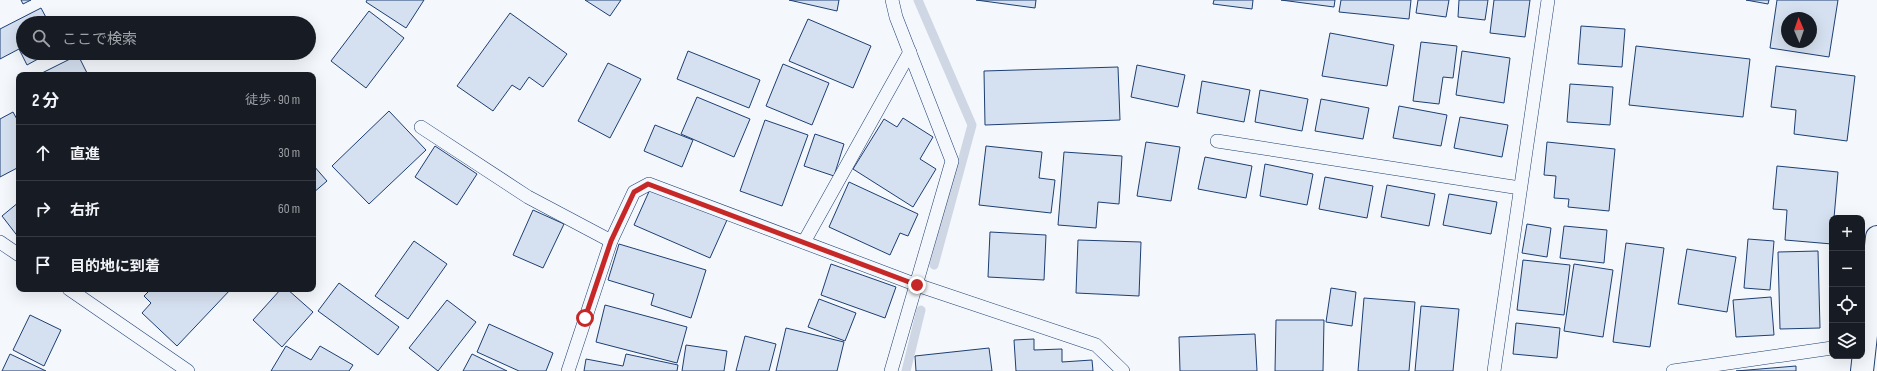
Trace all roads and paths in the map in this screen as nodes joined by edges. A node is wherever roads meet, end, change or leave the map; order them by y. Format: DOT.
graph roads {
  1 [pos="892,0"];
  2 [pos="1548,0"];
  3 [pos="910,52"];
  4 [pos="421,127"];
  5 [pos="1217,141"];
  6 [pos="1520,188"];
  7 [pos="1877,237"];
  8 [pos="611,241"];
  9 [pos="0,242"];
  10 [pos="804,242"];
  11 [pos="16,253"];
  12 [pos="917,285"];
  13 [pos="73,292"];
  14 [pos="1868,343"];
  15 [pos="1829,348"];
  16 [pos="188,371"];
  17 [pos="568,371"];
  18 [pos="891,371"];
  19 [pos="1123,371"];
  20 [pos="1494,371"];
  21 [pos="1673,371"];
  22 [pos="1862,371"];
  1 -- 3 [label="lane"];
  2 -- 6 [label="lane"];
  3 -- 10 [label="lane"];
  3 -- 12 [label="lane"];
  4 -- 8 [label="lane"];
  5 -- 6 [label="lane"];
  6 -- 20 [label="lane"];
  7 -- 14 [label="main road"];
  8 -- 10 [label="lane"];
  8 -- 17 [label="lane"];
  9 -- 11 [label="lane"];
  10 -- 12 [label="lane"];
  12 -- 18 [label="lane"];
  12 -- 19 [label="lane"];
  13 -- 16 [label="lane"];
  14 -- 22 [label="main road"];
  15 -- 21 [label="lane"];
}
